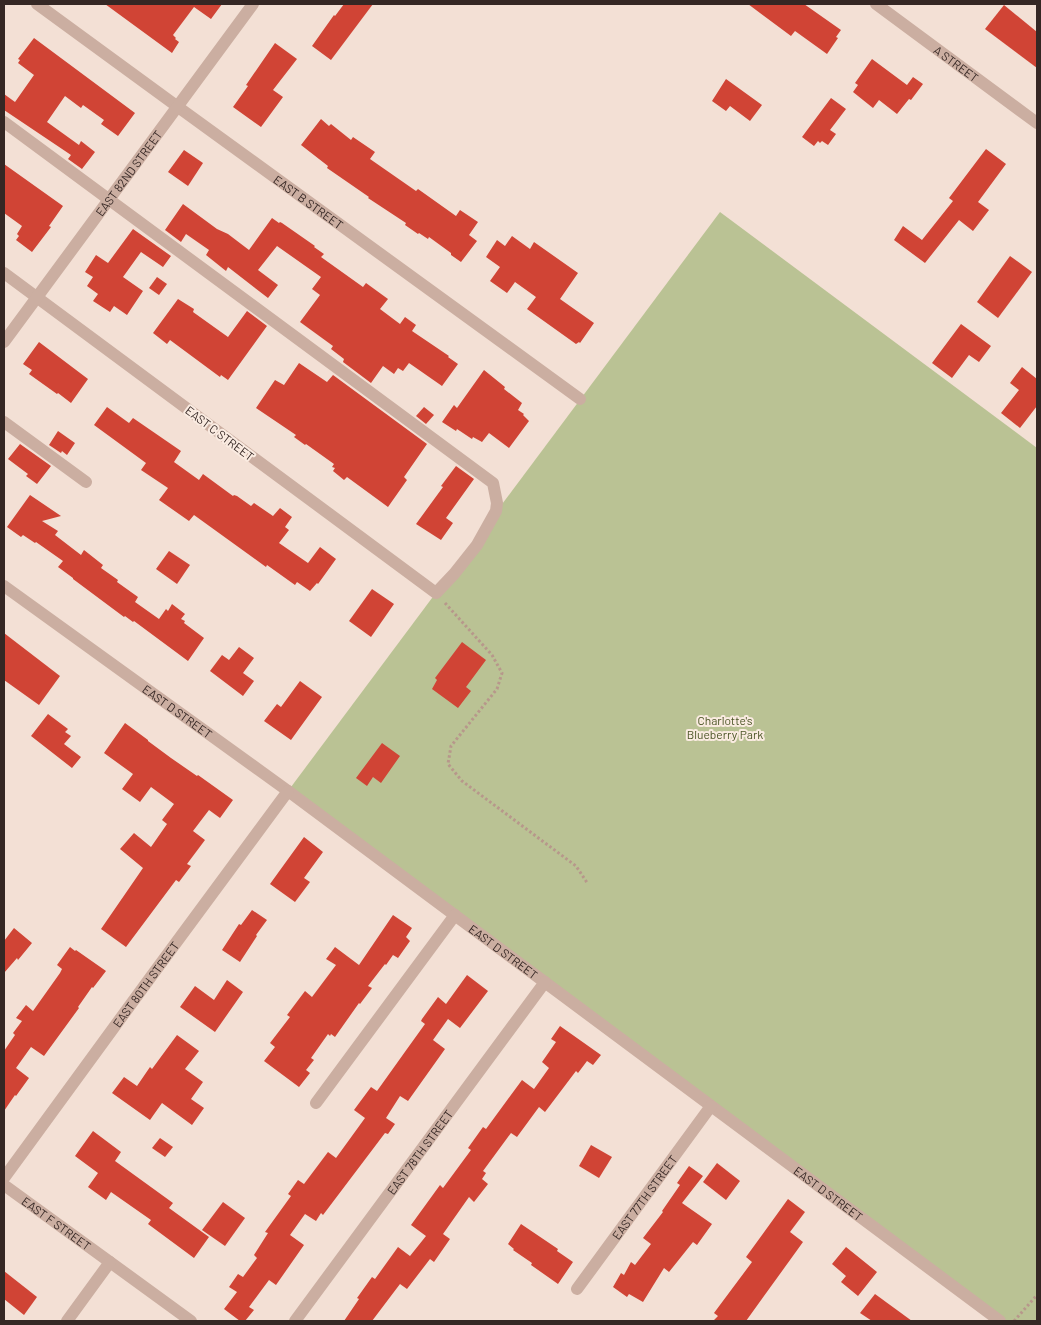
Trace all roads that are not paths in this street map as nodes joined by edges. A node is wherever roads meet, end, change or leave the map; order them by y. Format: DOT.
graph roads {
  1 [pos="38,4"];
  2 [pos="878,4"];
  3 [pos="250,5"];
  4 [pos="178,107"];
  5 [pos="4,122"];
  6 [pos="1037,123"];
  7 [pos="109,200"];
  8 [pos="4,273"];
  9 [pos="37,297"];
  10 [pos="4,342"];
  11 [pos="580,399"];
  12 [pos="4,422"];
  13 [pos="86,482"];
  14 [pos="4,586"];
  15 [pos="288,791"];
  16 [pos="455,916"];
  17 [pos="545,982"];
  18 [pos="316,1103"];
  19 [pos="711,1106"];
  20 [pos="4,1178"];
  21 [pos="4,1186"];
  22 [pos="110,1262"];
  23 [pos="577,1289"];
  24 [pos="67,1321"];
  25 [pos="191,1321"];
  26 [pos="295,1321"];
  27 [pos="1000,1321"];
  1 -- 4 [label="street, EAST B STREET"];
  2 -- 6 [label="street, A STREET"];
  3 -- 4 [label="street, EAST 82ND STREET"];
  4 -- 7 [label="street, EAST 82ND STREET"];
  4 -- 11 [label="street, EAST B STREET"];
  5 -- 7 [label="street"];
  7 -- 9 [label="street, EAST 82ND STREET"];
  7 -- 9 [label="street, EAST C STREET"];
  8 -- 9 [label="street, EAST C STREET"];
  9 -- 10 [label="street, EAST 82ND STREET"];
  12 -- 13 [label="street"];
  14 -- 15 [label="street, EAST D STREET"];
  15 -- 16 [label="street, EAST D STREET"];
  15 -- 20 [label="street, EAST 80TH STREET"];
  16 -- 17 [label="street, EAST D STREET"];
  16 -- 18 [label="street"];
  17 -- 19 [label="street, EAST D STREET"];
  17 -- 26 [label="street, EAST 78TH STREET"];
  19 -- 23 [label="street, EAST 77TH STREET"];
  19 -- 27 [label="street, EAST D STREET"];
  21 -- 22 [label="street, EAST F STREET"];
  22 -- 24 [label="street"];
  22 -- 25 [label="street, EAST F STREET"];
}
